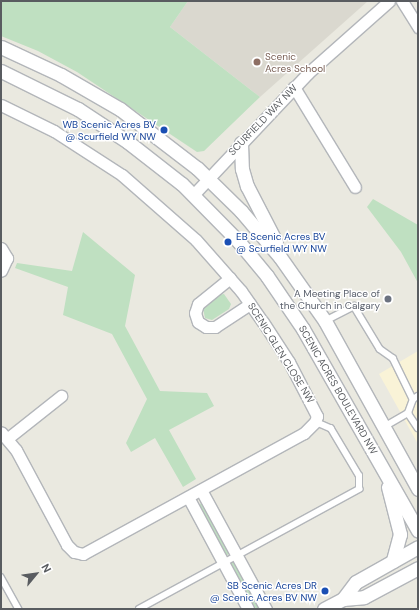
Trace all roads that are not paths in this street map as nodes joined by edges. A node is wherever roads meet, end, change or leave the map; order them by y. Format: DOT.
graph roads {
  1 [pos="390,1"];
  2 [pos="402,1"];
  3 [pos="418,27"];
  4 [pos="1,47"];
  5 [pos="1,71"];
  6 [pos="294,87"];
  7 [pos="1,105"];
  8 [pos="241,143"];
  9 [pos="209,179"];
  10 [pos="355,187"];
  11 [pos="194,194"];
  12 [pos="1,248"];
  13 [pos="280,257"];
  14 [pos="1,271"];
  15 [pos="230,278"];
  16 [pos="250,304"];
  17 [pos="325,321"];
  18 [pos="61,396"];
  19 [pos="416,397"];
  20 [pos="408,413"];
  21 [pos="315,422"];
  22 [pos="384,427"];
  23 [pos="418,428"];
  24 [pos="4,435"];
  25 [pos="388,477"];
  26 [pos="418,489"];
  27 [pos="201,490"];
  28 [pos="188,497"];
  29 [pos="418,531"];
  30 [pos="418,547"];
  31 [pos="237,555"];
  32 [pos="393,561"];
  33 [pos="224,562"];
  34 [pos="418,568"];
  35 [pos="1,577"];
  36 [pos="343,599"];
  37 [pos="19,609"];
  38 [pos="139,609"];
  39 [pos="248,609"];
  40 [pos="266,609"];
  41 [pos="324,609"];
  1 -- 6 [label="street, SCURFIELD WAY NW"];
  2 -- 3 [label="street"];
  4 -- 9 [label="street, SCENIC ACRES BOULEVARD NW"];
  5 -- 11 [label="street, SCENIC ACRES BOULEVARD NW"];
  6 -- 8 [label="street, SCURFIELD WAY NW"];
  6 -- 10 [label="street"];
  7 -- 15 [label="street, SCENIC GLEN CLOSE NW"];
  8 -- 9 [label="street, SCURFIELD WAY NW"];
  8 -- 13 [label="street"];
  9 -- 11 [label="street, SCURFIELD WAY NW"];
  9 -- 13 [label="street, SCENIC ACRES BOULEVARD NW"];
  11 -- 25 [label="street, SCENIC ACRES BOULEVARD NW"];
  12 -- 14 [label="street"];
  13 -- 17 [label="street, SCENIC ACRES BOULEVARD NW"];
  15 -- 16 [label="street, SCENIC GLEN CLOSE NW"];
  15 -- 16 [label="street"];
  16 -- 21 [label="street, SCENIC GLEN CLOSE NW"];
  17 -- 19 [label="lane"];
  17 -- 22 [label="street, SCENIC ACRES BOULEVARD NW"];
  18 -- 24 [label="street"];
  19 -- 20 [label="lane"];
  20 -- 22 [label="lane"];
  20 -- 23 [label="lane"];
  21 -- 27 [label="street"];
  21 -- 31 [label="lane"];
  22 -- 26 [label="street, SCENIC ACRES BOULEVARD NW"];
  24 -- 28 [label="street"];
  25 -- 29 [label="street, SCENIC ACRES BOULEVARD NW"];
  25 -- 32 [label="street"];
  27 -- 28 [label="street"];
  27 -- 31 [label="street"];
  28 -- 33 [label="street"];
  30 -- 32 [label="street"];
  31 -- 33 [label="lane"];
  31 -- 40 [label="street"];
  32 -- 36 [label="street"];
  33 -- 38 [label="lane"];
  33 -- 39 [label="street"];
  34 -- 36 [label="street"];
  35 -- 37 [label="lane"];
  36 -- 41 [label="street"];
}
